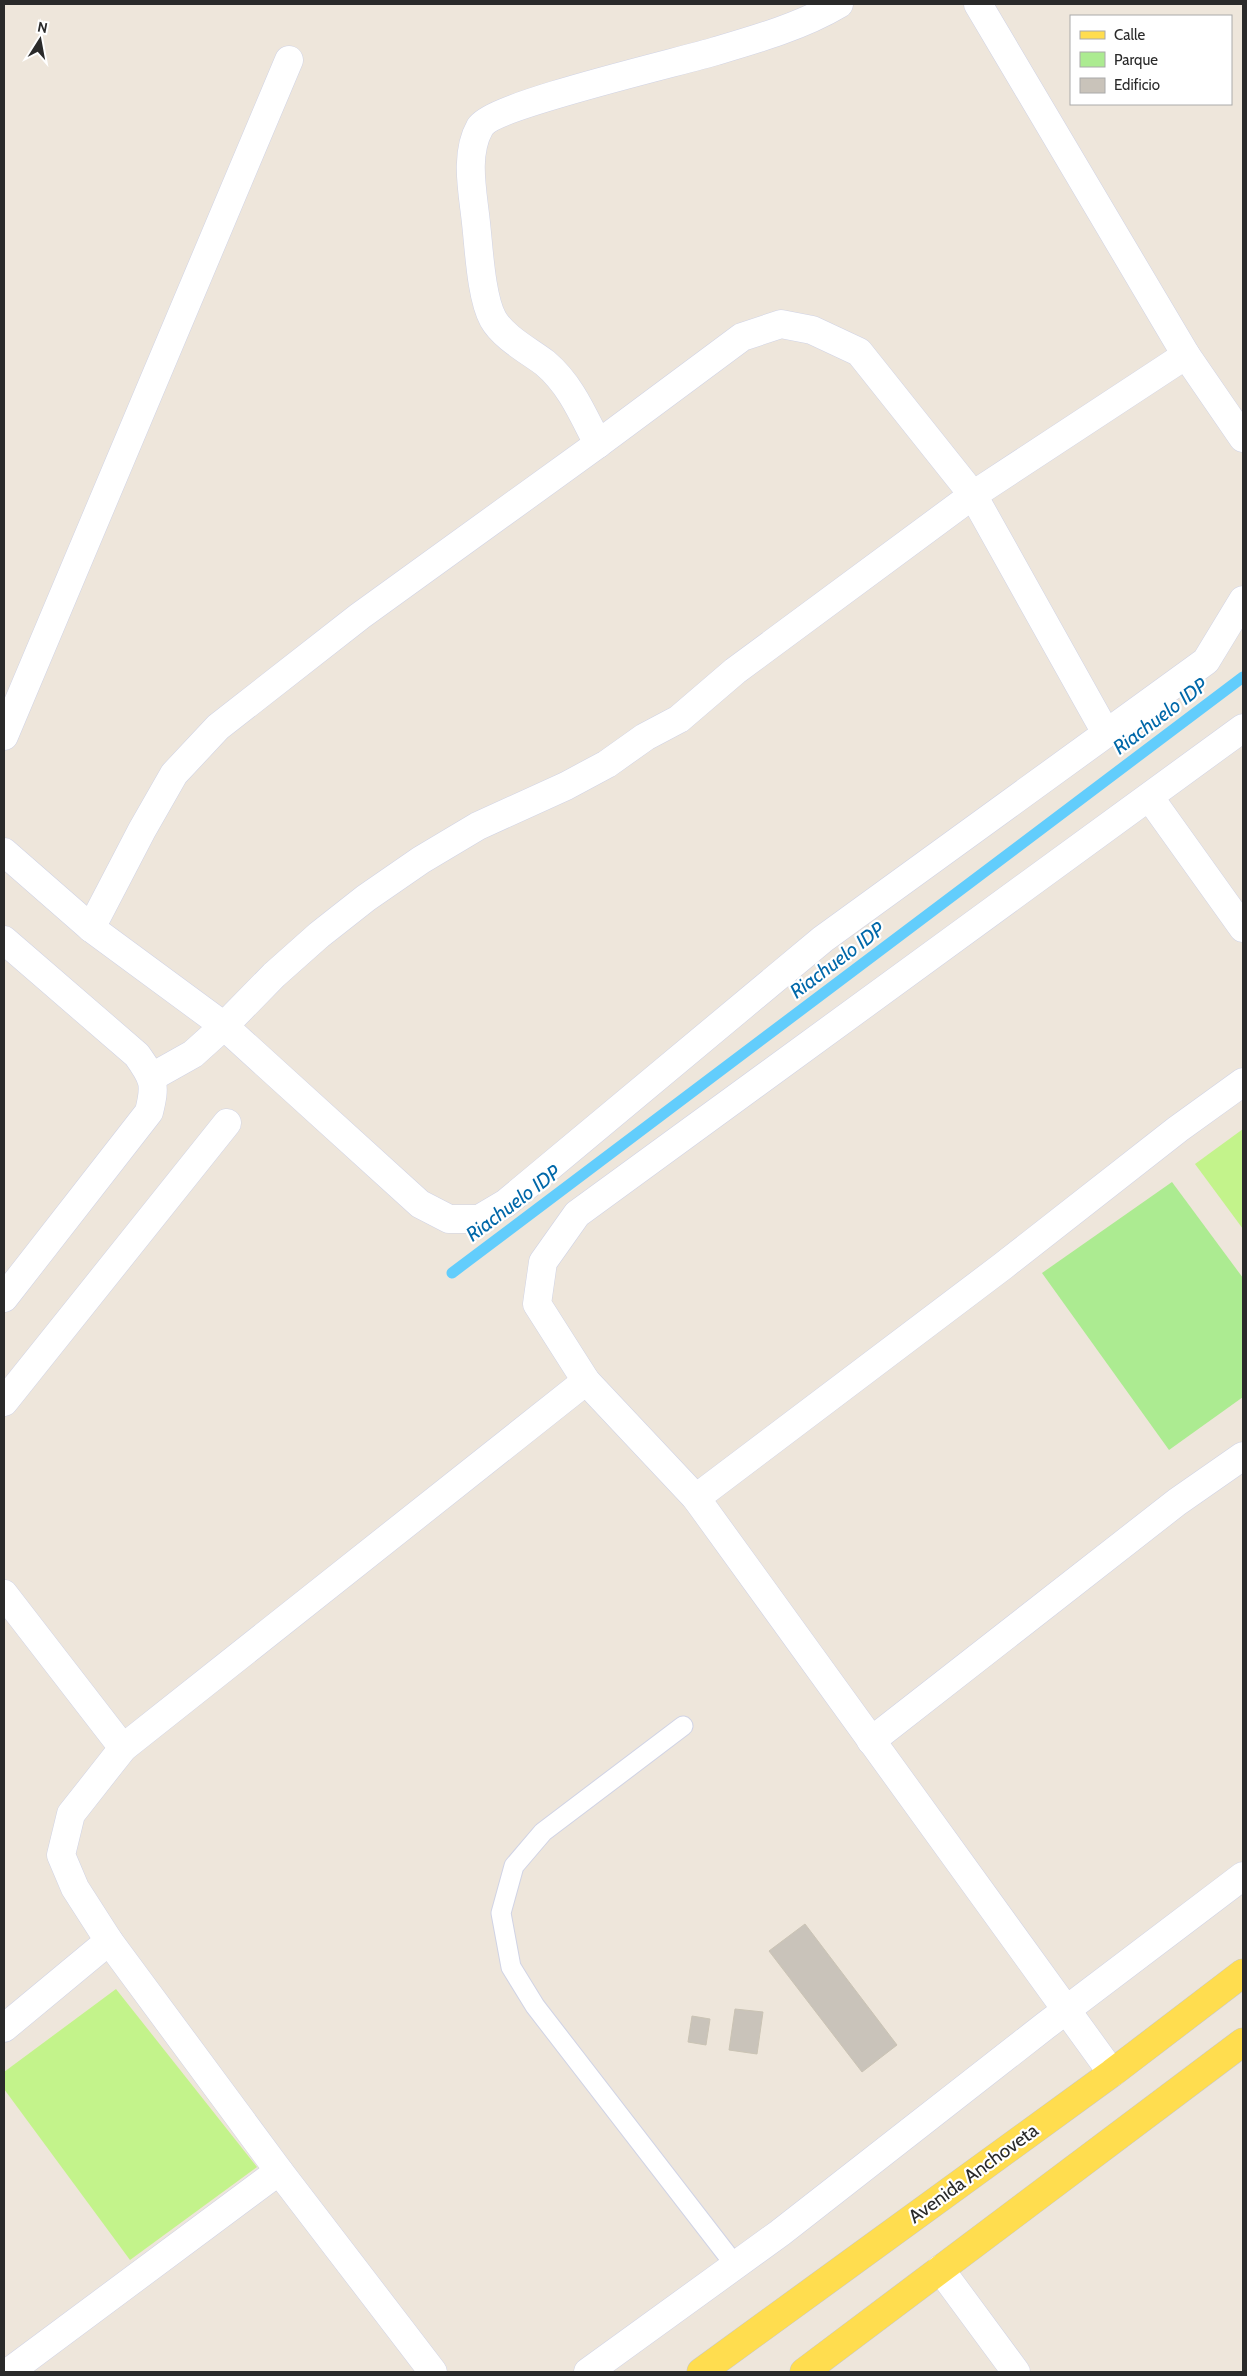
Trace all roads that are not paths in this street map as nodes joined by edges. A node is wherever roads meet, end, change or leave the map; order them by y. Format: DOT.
graph roads {
  1 [pos="839,4"];
  2 [pos="978,4"];
  3 [pos="290,60"];
  4 [pos="1186,355"];
  5 [pos="1243,438"];
  6 [pos="598,444"];
  7 [pos="973,494"];
  8 [pos="1243,600"];
  9 [pos="1243,728"];
  10 [pos="1106,732"];
  11 [pos="4,736"];
  12 [pos="1150,798"];
  13 [pos="4,852"];
  14 [pos="91,928"];
  15 [pos="1243,928"];
  16 [pos="4,940"];
  17 [pos="224,1026"];
  18 [pos="152,1077"];
  19 [pos="1243,1082"];
  20 [pos="228,1123"];
  21 [pos="4,1298"];
  22 [pos="586,1380"];
  23 [pos="4,1402"];
  24 [pos="1243,1456"];
  25 [pos="696,1498"];
  26 [pos="4,1594"];
  27 [pos="683,1726"];
  28 [pos="871,1741"];
  29 [pos="123,1748"];
  30 [pos="1243,1876"];
  31 [pos="109,1941"];
  32 [pos="1243,1973"];
  33 [pos="1066,2010"];
  34 [pos="4,2028"];
  35 [pos="1243,2042"];
  36 [pos="1112,2073"];
  37 [pos="279,2170"];
  38 [pos="735,2265"];
  39 [pos="940,2269"];
  40 [pos="10,2372"];
  41 [pos="434,2372"];
  42 [pos="588,2372"];
  43 [pos="701,2372"];
  44 [pos="804,2372"];
  45 [pos="1016,2372"];
  1 -- 6 [label="street"];
  2 -- 4 [label="street"];
  3 -- 11 [label="street"];
  4 -- 5 [label="street"];
  4 -- 7 [label="street"];
  6 -- 7 [label="street"];
  6 -- 14 [label="street"];
  7 -- 10 [label="street"];
  7 -- 17 [label="street"];
  8 -- 10 [label="street"];
  9 -- 12 [label="street"];
  10 -- 17 [label="street"];
  12 -- 15 [label="street"];
  12 -- 22 [label="street"];
  13 -- 14 [label="street"];
  14 -- 17 [label="street"];
  16 -- 18 [label="street"];
  17 -- 18 [label="street"];
  18 -- 21 [label="street"];
  19 -- 25 [label="street"];
  20 -- 23 [label="street"];
  22 -- 25 [label="street"];
  22 -- 29 [label="street"];
  24 -- 28 [label="street"];
  25 -- 28 [label="street"];
  26 -- 29 [label="street"];
  27 -- 38 [label="lane"];
  28 -- 33 [label="street"];
  29 -- 31 [label="street"];
  30 -- 33 [label="street"];
  31 -- 34 [label="street"];
  31 -- 37 [label="street"];
  32 -- 36 [label="main road, Avenida Anchoveta"];
  33 -- 36 [label="street"];
  33 -- 38 [label="street"];
  35 -- 39 [label="main road"];
  36 -- 43 [label="main road, Avenida Anchoveta"];
  37 -- 40 [label="street"];
  37 -- 41 [label="street"];
  38 -- 42 [label="street"];
  39 -- 44 [label="main road"];
  39 -- 45 [label="street"];
}
